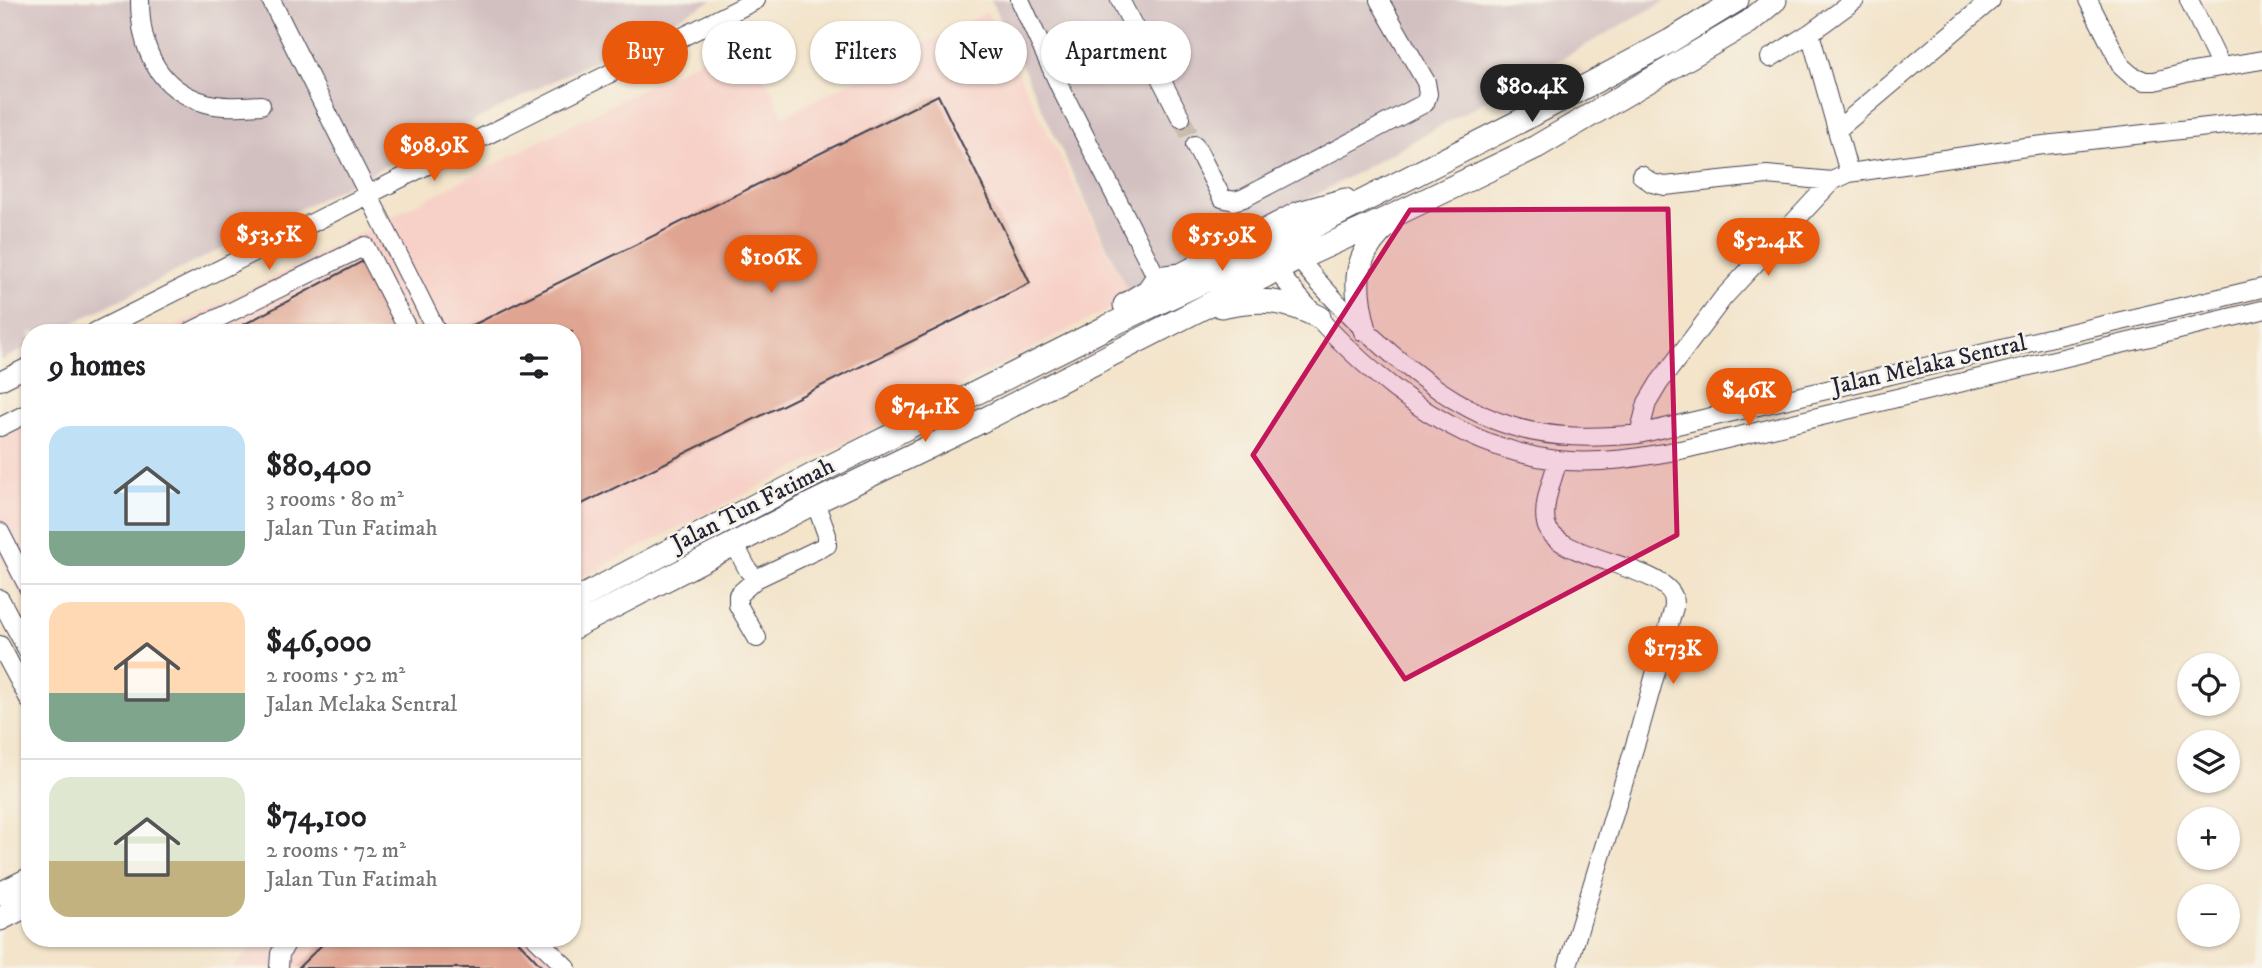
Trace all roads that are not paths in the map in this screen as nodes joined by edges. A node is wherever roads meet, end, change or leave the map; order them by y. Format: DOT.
graph roads {
  1 [pos="140,0"];
  2 [pos="271,0"];
  3 [pos="756,0"];
  4 [pos="1020,0"];
  5 [pos="1120,0"];
  6 [pos="1379,0"];
  7 [pos="1737,0"];
  8 [pos="1775,0"];
  9 [pos="1855,0"];
  10 [pos="1991,0"];
  11 [pos="2088,0"];
  12 [pos="2189,0"];
  13 [pos="1810,33"];
  14 [pos="1770,58"];
  15 [pos="2262,60"];
  16 [pos="2221,67"];
  17 [pos="261,105"];
  18 [pos="1181,118"];
  19 [pos="2262,121"];
  20 [pos="1838,129"];
  21 [pos="1195,145"];
  22 [pos="1849,173"];
  23 [pos="1641,175"];
  24 [pos="1832,181"];
  25 [pos="369,195"];
  26 [pos="1366,198"];
  27 [pos="1403,212"];
  28 [pos="1291,250"];
  29 [pos="1269,262"];
  30 [pos="1157,278"];
  31 [pos="2262,288"];
  32 [pos="2262,310"];
  33 [pos="1188,315"];
  34 [pos="1320,317"];
  35 [pos="111,324"];
  36 [pos="207,324"];
  37 [pos="405,324"];
  38 [pos="434,324"];
  39 [pos="1109,326"];
  40 [pos="1365,330"];
  41 [pos="21,370"];
  42 [pos="0,381"];
  43 [pos="21,416"];
  44 [pos="0,427"];
  45 [pos="1639,434"];
  46 [pos="1558,460"];
  47 [pos="815,502"];
  48 [pos="0,532"];
  49 [pos="735,545"];
  50 [pos="21,573"];
  51 [pos="756,579"];
  52 [pos="581,597"];
  53 [pos="0,599"];
  54 [pos="581,623"];
  55 [pos="21,638"];
  56 [pos="757,638"];
  57 [pos="2,653"];
  58 [pos="21,686"];
  59 [pos="21,884"];
  60 [pos="0,894"];
  61 [pos="21,908"];
  62 [pos="0,919"];
  63 [pos="284,947"];
  64 [pos="545,947"];
  65 [pos="279,968"];
  66 [pos="567,968"];
  67 [pos="1567,968"];
  1 -- 17 [label="street"];
  2 -- 25 [label="street"];
  3 -- 25 [label="street"];
  4 -- 30 [label="street"];
  5 -- 18 [label="street"];
  6 -- 21 [label="street"];
  7 -- 26 [label="main road, Jalan Tun Fatimah"];
  8 -- 27 [label="main road, Jalan Tun Fatimah"];
  9 -- 13 [label="street"];
  10 -- 20 [label="street"];
  11 -- 16 [label="street"];
  12 -- 16 [label="street"];
  13 -- 14 [label="street"];
  13 -- 20 [label="street"];
  15 -- 16 [label="street"];
  19 -- 22 [label="street"];
  20 -- 22 [label="street"];
  22 -- 24 [label="street"];
  23 -- 24 [label="street"];
  24 -- 45 [label="street"];
  25 -- 35 [label="street"];
  25 -- 38 [label="street"];
  26 -- 28 [label="main road, Jalan Tun Fatimah"];
  26 -- 30 [label="main road"];
  27 -- 28 [label="main road, Jalan Tun Fatimah"];
  27 -- 40 [label="main road"];
  28 -- 29 [label="main road, Jalan Tun Fatimah"];
  28 -- 40 [label="street, Jalan Melaka Sentral"];
  29 -- 33 [label="main road, Jalan Tun Fatimah"];
  29 -- 34 [label="street, Jalan Melaka Sentral"];
  29 -- 39 [label="main road, Jalan Tun Fatimah"];
  30 -- 39 [label="main road"];
  31 -- 45 [label="street, Jalan Melaka Sentral"];
  32 -- 46 [label="street, Jalan Melaka Sentral"];
  33 -- 34 [label="main road"];
  33 -- 47 [label="main road, Jalan Tun Fatimah"];
  34 -- 46 [label="street, Jalan Melaka Sentral"];
  36 -- 37 [label="street"];
  39 -- 52 [label="main road, Jalan Tun Fatimah"];
  40 -- 45 [label="street, Jalan Melaka Sentral"];
  41 -- 42 [label="street"];
  43 -- 44 [label="street"];
  46 -- 67 [label="street"];
  47 -- 49 [label="main road, Jalan Tun Fatimah"];
  47 -- 51 [label="street"];
  48 -- 50 [label="street"];
  49 -- 51 [label="street"];
  49 -- 54 [label="main road, Jalan Tun Fatimah"];
  51 -- 56 [label="street"];
  53 -- 55 [label="street"];
  57 -- 58 [label="street"];
  59 -- 60 [label="main road"];
  61 -- 62 [label="main road"];
  63 -- 65 [label="street"];
  64 -- 66 [label="street"];
}
